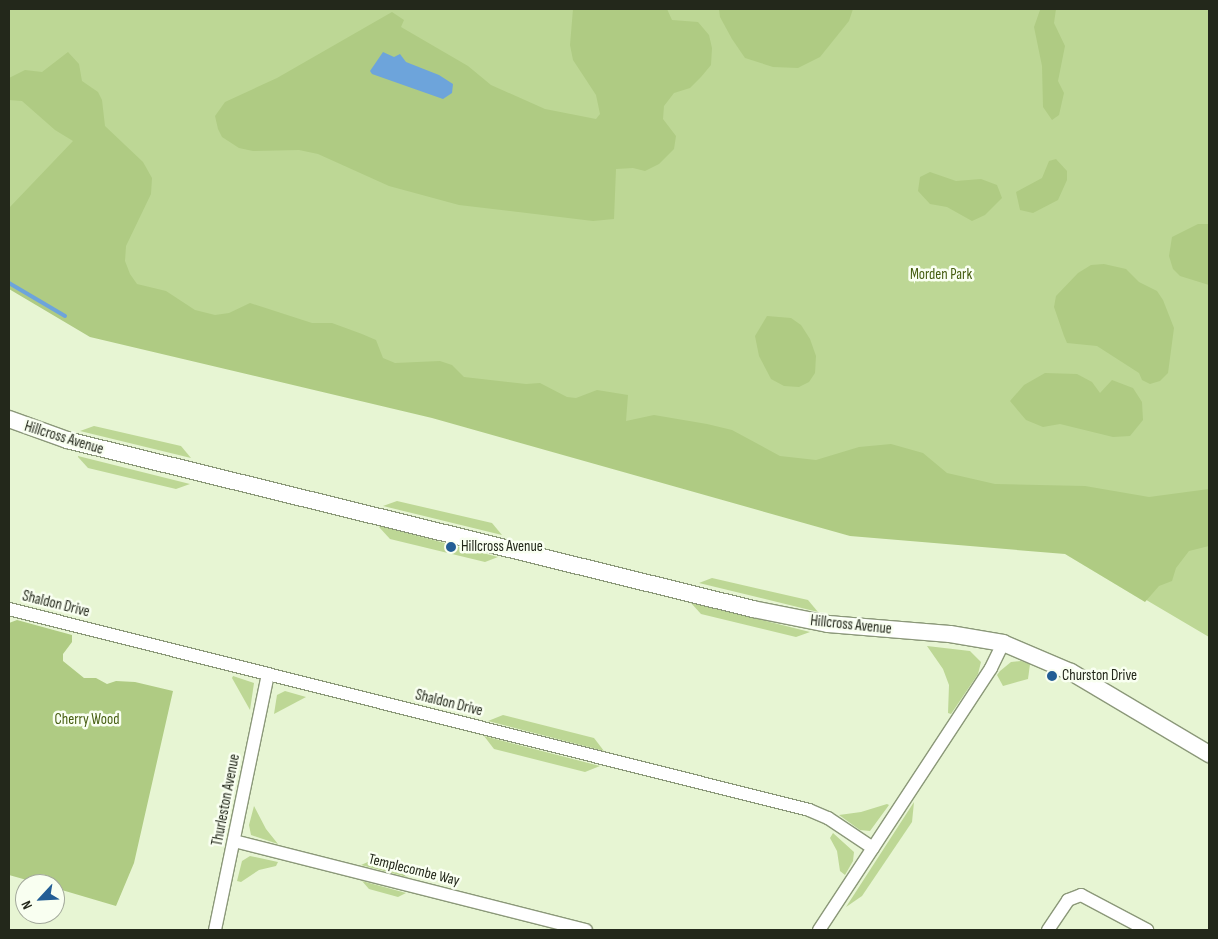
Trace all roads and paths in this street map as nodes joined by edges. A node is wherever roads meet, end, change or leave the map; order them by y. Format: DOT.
graph roads {
  1 [pos="9,420"];
  2 [pos="9,609"];
  3 [pos="1003,643"];
  4 [pos="268,675"];
  5 [pos="1209,754"];
  6 [pos="234,841"];
  7 [pos="873,848"];
  8 [pos="215,930"];
  9 [pos="586,930"];
  10 [pos="819,930"];
  11 [pos="1048,930"];
  12 [pos="1148,930"];
  1 -- 3 [label="street, Hillcross Avenue"];
  2 -- 4 [label="street, Shaldon Drive"];
  3 -- 5 [label="street, Hillcross Avenue"];
  3 -- 7 [label="street"];
  4 -- 6 [label="street, Thurleston Avenue"];
  4 -- 7 [label="street, Shaldon Drive"];
  6 -- 8 [label="street, Thurleston Avenue"];
  6 -- 9 [label="street, Templecombe Way"];
  7 -- 10 [label="street"];
  11 -- 12 [label="street"];
}
